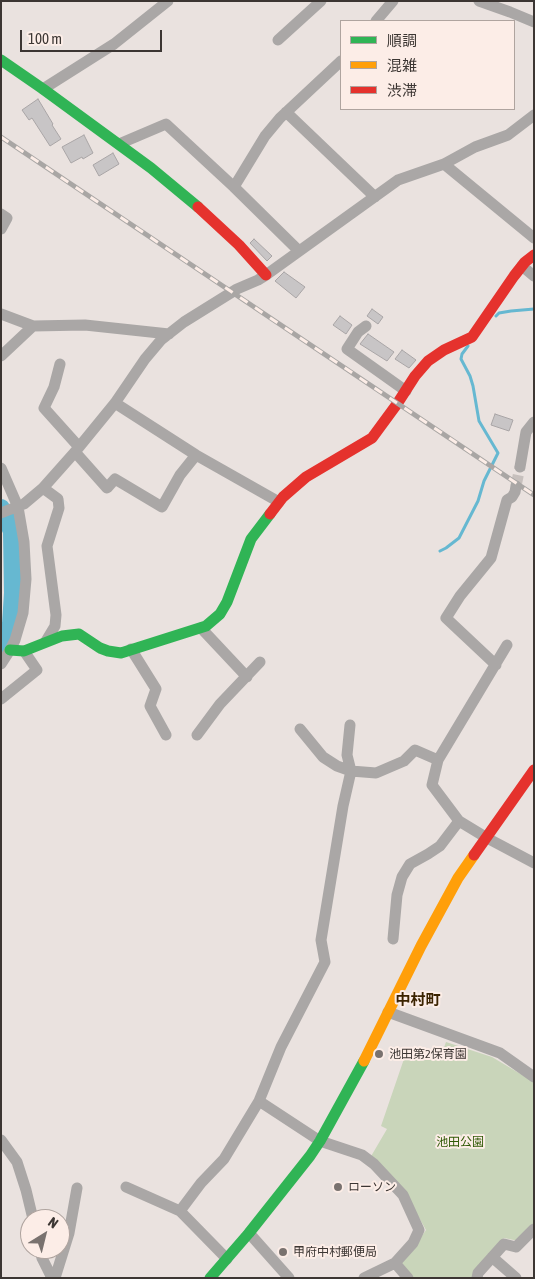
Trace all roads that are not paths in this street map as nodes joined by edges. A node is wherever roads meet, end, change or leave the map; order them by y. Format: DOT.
graph roads {
  1 [pos="168,1"];
  2 [pos="321,1"];
  3 [pos="393,1"];
  4 [pos="479,1"];
  5 [pos="377,20"];
  6 [pos="534,22"];
  7 [pos="278,40"];
  8 [pos="1,60"];
  9 [pos="340,62"];
  10 [pos="43,89"];
  11 [pos="286,112"];
  12 [pos="534,115"];
  13 [pos="119,144"];
  14 [pos="444,164"];
  15 [pos="234,187"];
  16 [pos="375,197"];
  17 [pos="1,214"];
  18 [pos="1,229"];
  19 [pos="534,238"];
  20 [pos="299,251"];
  21 [pos="534,255"];
  22 [pos="522,266"];
  23 [pos="266,275"];
  24 [pos="534,276"];
  25 [pos="1,314"];
  26 [pos="33,326"];
  27 [pos="366,326"];
  28 [pos="169,334"];
  29 [pos="1,356"];
  30 [pos="60,364"];
  31 [pos="406,391"];
  32 [pos="115,403"];
  33 [pos="534,422"];
  34 [pos="77,449"];
  35 [pos="196,455"];
  36 [pos="520,467"];
  37 [pos="1,468"];
  38 [pos="516,486"];
  39 [pos="42,488"];
  40 [pos="279,502"];
  41 [pos="16,507"];
  42 [pos="1,513"];
  43 [pos="201,628"];
  44 [pos="46,641"];
  45 [pos="507,644"];
  46 [pos="10,650"];
  47 [pos="131,650"];
  48 [pos="24,651"];
  49 [pos="260,662"];
  50 [pos="1,664"];
  51 [pos="496,665"];
  52 [pos="246,677"];
  53 [pos="1,699"];
  54 [pos="350,725"];
  55 [pos="300,729"];
  56 [pos="166,735"];
  57 [pos="197,735"];
  58 [pos="438,760"];
  59 [pos="534,770"];
  60 [pos="351,771"];
  61 [pos="459,822"];
  62 [pos="487,838"];
  63 [pos="534,863"];
  64 [pos="393,939"];
  65 [pos="388,1012"];
  66 [pos="534,1077"];
  67 [pos="259,1100"];
  68 [pos="1,1140"];
  69 [pos="320,1141"];
  70 [pos="126,1187"];
  71 [pos="77,1188"];
  72 [pos="31,1209"];
  73 [pos="180,1210"];
  74 [pos="534,1229"];
  75 [pos="249,1233"];
  76 [pos="492,1257"];
  77 [pos="43,1259"];
  78 [pos="227,1259"];
  79 [pos="395,1263"];
  80 [pos="54,1278"];
  81 [pos="210,1278"];
  82 [pos="290,1278"];
  83 [pos="364,1278"];
  84 [pos="408,1278"];
  85 [pos="477,1278"];
  86 [pos="516,1278"];
  1 -- 10 [label="street"];
  2 -- 7 [label="street"];
  3 -- 5 [label="street"];
  4 -- 6 [label="street"];
  8 -- 10 [label="street"];
  9 -- 11 [label="street"];
  10 -- 13 [label="street"];
  11 -- 15 [label="street"];
  11 -- 16 [label="street"];
  12 -- 14 [label="street"];
  13 -- 15 [label="street"];
  13 -- 23 [label="street"];
  14 -- 16 [label="street"];
  14 -- 19 [label="street"];
  15 -- 20 [label="street"];
  16 -- 20 [label="street"];
  17 -- 18 [label="street"];
  20 -- 23 [label="street"];
  21 -- 22 [label="street"];
  22 -- 24 [label="street"];
  22 -- 31 [label="street"];
  23 -- 28 [label="street"];
  25 -- 26 [label="street"];
  26 -- 28 [label="street"];
  26 -- 29 [label="street"];
  27 -- 31 [label="street"];
  28 -- 32 [label="street"];
  30 -- 34 [label="street"];
  31 -- 40 [label="street"];
  32 -- 34 [label="street"];
  32 -- 35 [label="street"];
  33 -- 36 [label="street"];
  34 -- 35 [label="street"];
  34 -- 39 [label="street"];
  35 -- 40 [label="street"];
  37 -- 41 [label="street"];
  38 -- 51 [label="street"];
  39 -- 41 [label="street"];
  39 -- 44 [label="street"];
  40 -- 43 [label="street"];
  41 -- 42 [label="street"];
  41 -- 46 [label="street"];
  43 -- 47 [label="street"];
  43 -- 52 [label="street"];
  44 -- 47 [label="street"];
  44 -- 48 [label="street"];
  45 -- 51 [label="street"];
  46 -- 48 [label="street"];
  46 -- 50 [label="street"];
  47 -- 56 [label="street"];
  48 -- 53 [label="street"];
  49 -- 52 [label="street"];
  51 -- 58 [label="street"];
  52 -- 57 [label="street"];
  54 -- 60 [label="street"];
  55 -- 60 [label="street"];
  58 -- 60 [label="street"];
  58 -- 61 [label="street"];
  59 -- 62 [label="street"];
  60 -- 67 [label="street"];
  61 -- 62 [label="street"];
  61 -- 64 [label="street"];
  62 -- 63 [label="street"];
  62 -- 65 [label="street"];
  65 -- 66 [label="street"];
  65 -- 69 [label="street"];
  67 -- 69 [label="street"];
  67 -- 73 [label="street"];
  68 -- 72 [label="street"];
  69 -- 75 [label="street"];
  69 -- 79 [label="street"];
  70 -- 73 [label="street"];
  71 -- 80 [label="street"];
  73 -- 78 [label="street"];
  74 -- 76 [label="street"];
  75 -- 78 [label="street"];
  75 -- 82 [label="street"];
  76 -- 85 [label="street"];
  76 -- 86 [label="street"];
  77 -- 80 [label="street"];
  78 -- 81 [label="street"];
  79 -- 83 [label="street"];
  79 -- 84 [label="street"];
}
